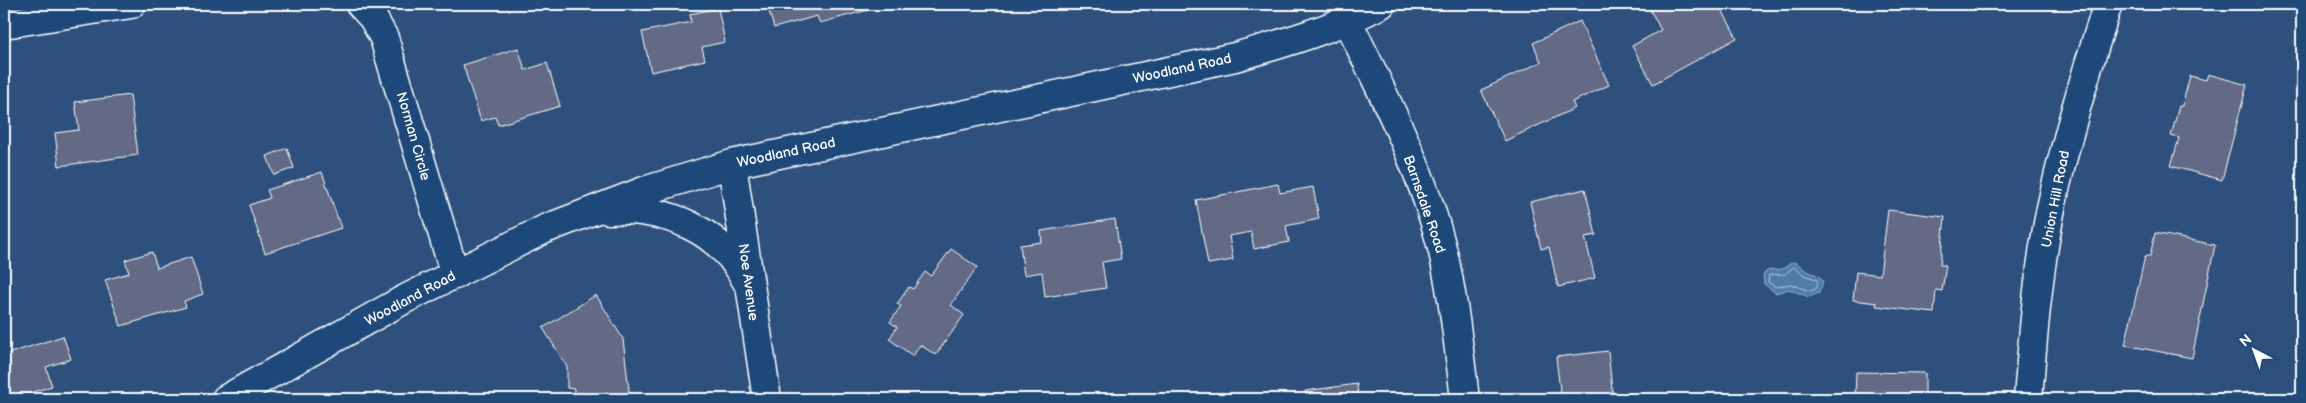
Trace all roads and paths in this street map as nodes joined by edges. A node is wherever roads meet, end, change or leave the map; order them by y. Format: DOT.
graph roads {
  1 [pos="131,4"];
  2 [pos="360,4"];
  3 [pos="1381,4"];
  4 [pos="2108,4"];
  5 [pos="1347,20"];
  6 [pos="4,24"];
  7 [pos="732,164"];
  8 [pos="594,210"];
  9 [pos="454,275"];
  10 [pos="751,290"];
  11 [pos="234,397"];
  12 [pos="767,399"];
  13 [pos="1465,399"];
  14 [pos="2028,399"];
  1 -- 6 [label="street"];
  2 -- 9 [label="street, Norman Circle"];
  3 -- 5 [label="street, Woodland Road"];
  4 -- 14 [label="street, Union Hill Road"];
  5 -- 7 [label="street, Woodland Road"];
  5 -- 13 [label="street, Barnsdale Road"];
  7 -- 8 [label="street, Woodland Road"];
  7 -- 10 [label="street, Noe Avenue"];
  8 -- 9 [label="street, Woodland Road"];
  8 -- 10 [label="street"];
  9 -- 11 [label="street, Woodland Road"];
  10 -- 12 [label="street, Noe Avenue"];
}
